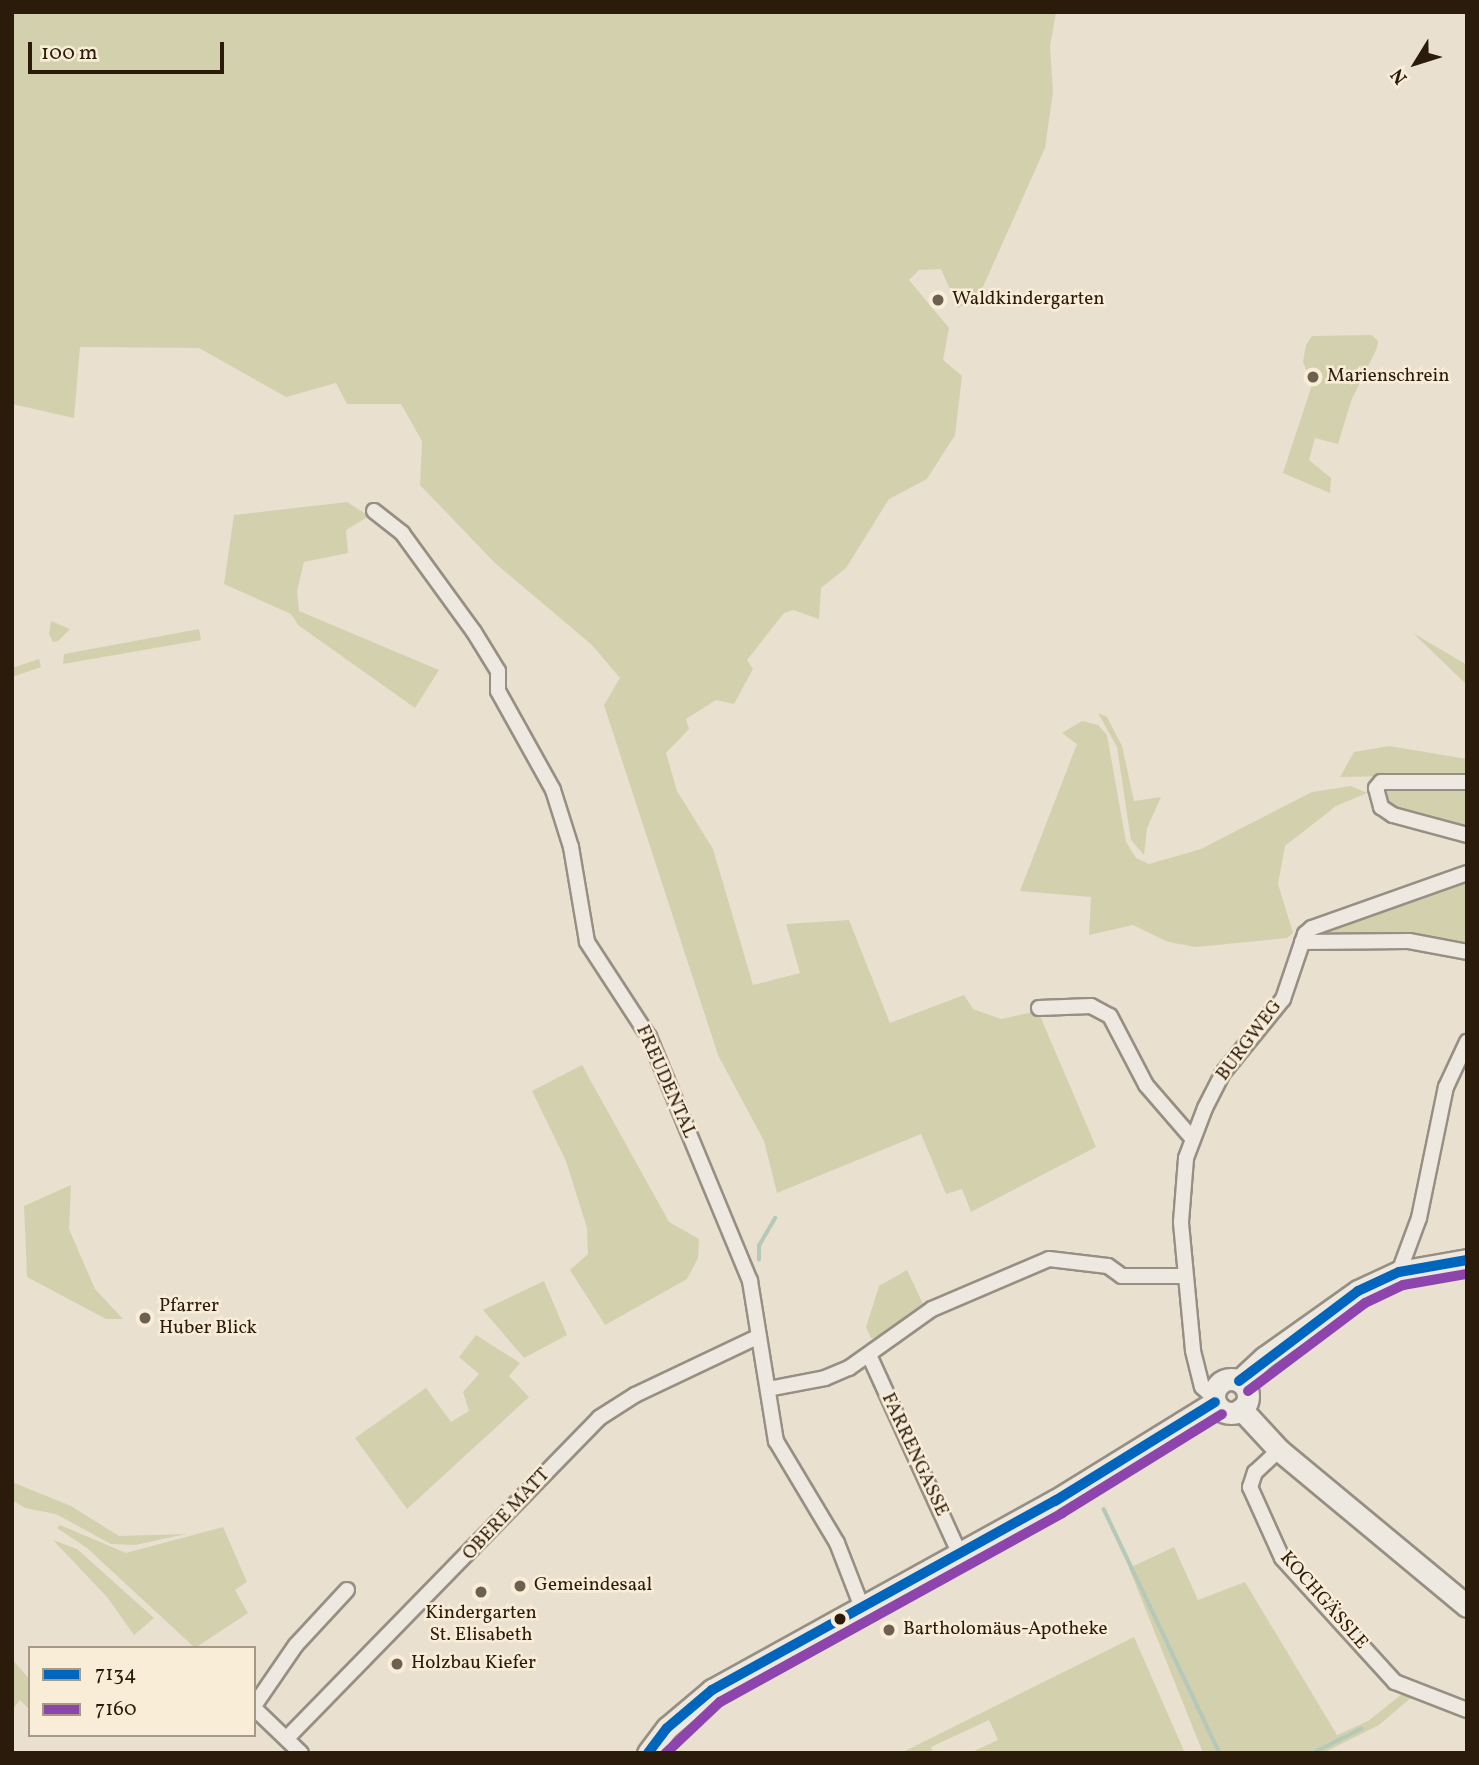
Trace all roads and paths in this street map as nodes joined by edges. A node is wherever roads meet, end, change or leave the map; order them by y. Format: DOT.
graph roads {
  1 [pos="374,511"];
  2 [pos="1467,782"];
  3 [pos="1467,835"];
  4 [pos="1467,873"];
  5 [pos="1302,942"];
  6 [pos="1467,952"];
  7 [pos="1039,1008"];
  8 [pos="1467,1042"];
  9 [pos="1191,1137"];
  10 [pos="1467,1260"];
  11 [pos="1399,1272"];
  12 [pos="1184,1276"];
  13 [pos="759,1336"];
  14 [pos="869,1355"];
  15 [pos="1239,1381"];
  16 [pos="768,1389"];
  17 [pos="1214,1400"];
  18 [pos="1241,1409"];
  19 [pos="1279,1450"];
  20 [pos="960,1555"];
  21 [pos="347,1590"];
  22 [pos="1467,1606"];
  23 [pos="863,1610"];
  24 [pos="256,1704"];
  25 [pos="256,1709"];
  26 [pos="1467,1710"];
  27 [pos="287,1738"];
  28 [pos="301,1753"];
  29 [pos="648,1753"];
  1 -- 13 [label="street, FREUDENTAL"];
  2 -- 3 [label="street"];
  4 -- 5 [label="street"];
  5 -- 6 [label="street"];
  5 -- 9 [label="street, BURGWEG"];
  7 -- 9 [label="street"];
  8 -- 11 [label="street"];
  9 -- 12 [label="street, BURGWEG"];
  10 -- 11 [label="main road"];
  11 -- 15 [label="main road"];
  12 -- 14 [label="street"];
  12 -- 17 [label="street, BURGWEG"];
  13 -- 16 [label="street, FREUDENTAL"];
  13 -- 27 [label="street, OBERE MATT"];
  14 -- 16 [label="street"];
  14 -- 20 [label="street, FARRENGASSE"];
  15 -- 17 [label="main road"];
  15 -- 18 [label="main road"];
  16 -- 23 [label="street, FREUDENTAL"];
  17 -- 18 [label="main road"];
  17 -- 20 [label="main road"];
  18 -- 19 [label="main road"];
  19 -- 22 [label="main road"];
  19 -- 26 [label="street, KOCHGÄSSLE"];
  20 -- 23 [label="main road"];
  21 -- 24 [label="street"];
  23 -- 29 [label="main road"];
  25 -- 27 [label="street"];
  27 -- 28 [label="street"];
}
